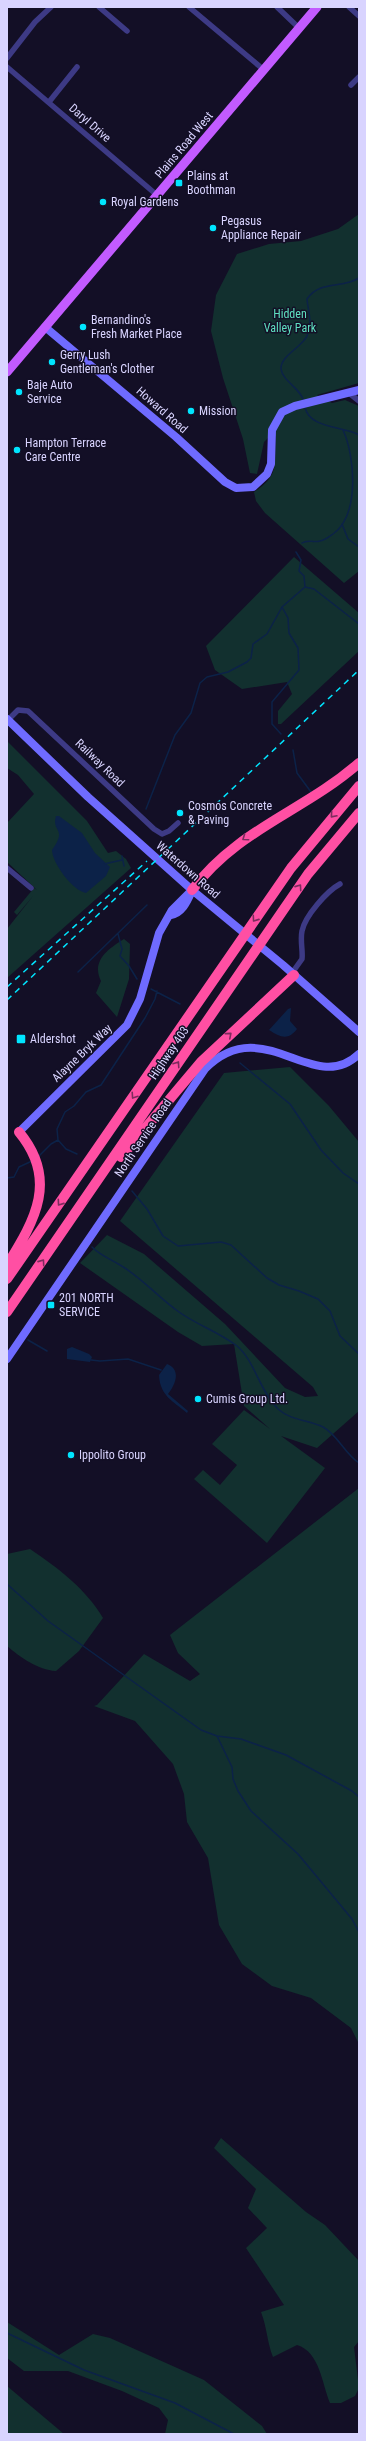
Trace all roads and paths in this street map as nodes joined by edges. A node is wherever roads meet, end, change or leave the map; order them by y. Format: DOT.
graph roads {
  1 [pos="51,7"];
  2 [pos="99,7"];
  3 [pos="189,7"];
  4 [pos="277,7"];
  5 [pos="317,7"];
  6 [pos="349,7"];
  7 [pos="359,16"];
  8 [pos="299,28"];
  9 [pos="127,30"];
  10 [pos="7,58"];
  11 [pos="7,67"];
  12 [pos="77,67"];
  13 [pos="264,70"];
  14 [pos="359,77"];
  15 [pos="351,85"];
  16 [pos="49,102"];
  17 [pos="158,196"];
  18 [pos="45,327"];
  19 [pos="7,372"];
  20 [pos="359,390"];
  21 [pos="349,393"];
  22 [pos="359,401"];
  23 [pos="7,720"];
  24 [pos="359,763"];
  25 [pos="359,786"];
  26 [pos="359,813"];
  27 [pos="178,823"];
  28 [pos="7,868"];
  29 [pos="340,884"];
  30 [pos="31,888"];
  31 [pos="192,890"];
  32 [pos="293,974"];
  33 [pos="359,1032"];
  34 [pos="359,1054"];
  35 [pos="19,1132"];
  36 [pos="85,1200"];
  37 [pos="7,1265"];
  38 [pos="7,1279"];
  39 [pos="7,1312"];
  40 [pos="7,1359"];
  1 -- 10 [label="street"];
  2 -- 9 [label="street"];
  3 -- 13 [label="street"];
  4 -- 8 [label="street"];
  5 -- 8 [label="main road, Plains Road West"];
  6 -- 7 [label="street"];
  8 -- 13 [label="main road, Plains Road West"];
  11 -- 16 [label="street, Daryl Drive"];
  12 -- 16 [label="street"];
  13 -- 17 [label="main road, Plains Road West"];
  14 -- 15 [label="street"];
  16 -- 17 [label="street, Daryl Drive"];
  17 -- 18 [label="main road, Plains Road West"];
  18 -- 19 [label="main road, Plains Road West"];
  18 -- 21 [label="street, Howard Road"];
  20 -- 21 [label="street"];
  21 -- 22 [label="street"];
  23 -- 27 [label="street, Railway Road"];
  23 -- 31 [label="street, Waterdown Road"];
  24 -- 31 [label="highway, one-way"];
  25 -- 38 [label="highway, Highway 403, one-way"];
  36 -- 26 [label="highway, Highway 403, one-way"];
  28 -- 30 [label="street"];
  29 -- 32 [label="street"];
  31 -- 32 [label="street, Waterdown Road"];
  31 -- 35 [label="street, Alayne Bryk Way"];
  32 -- 33 [label="street, Waterdown Road"];
  36 -- 32 [label="highway, one-way"];
  34 -- 40 [label="street, North Service Road"];
  35 -- 37 [label="highway"];
  39 -- 36 [label="highway, Highway 403, one-way"];
}
